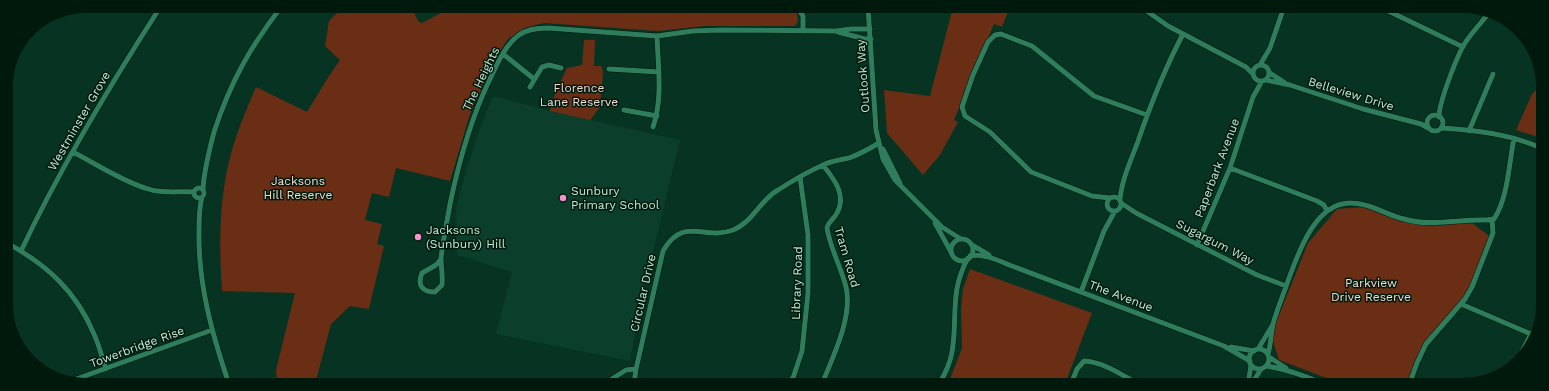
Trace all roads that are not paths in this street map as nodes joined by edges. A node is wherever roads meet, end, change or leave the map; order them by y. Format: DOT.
graph roads {
  1 [pos="157,13"];
  2 [pos="277,13"];
  3 [pos="802,13"];
  4 [pos="869,13"];
  5 [pos="1150,13"];
  6 [pos="1282,13"];
  7 [pos="1391,13"];
  8 [pos="1486,17"];
  9 [pos="803,30"];
  10 [pos="870,30"];
  11 [pos="836,31"];
  12 [pos="1183,34"];
  13 [pos="657,36"];
  14 [pos="871,39"];
  15 [pos="1463,47"];
  16 [pos="1270,48"];
  17 [pos="502,54"];
  18 [pos="1235,62"];
  19 [pos="1258,66"];
  20 [pos="561,68"];
  21 [pos="609,69"];
  22 [pos="1269,70"];
  23 [pos="659,72"];
  24 [pos="1493,74"];
  25 [pos="1254,76"];
  26 [pos="534,79"];
  27 [pos="1264,80"];
  28 [pos="1290,85"];
  29 [pos="530,87"];
  30 [pos="1253,97"];
  31 [pos="1442,99"];
  32 [pos="624,110"];
  33 [pos="1147,115"];
  34 [pos="657,116"];
  35 [pos="1431,117"];
  36 [pos="1439,117"];
  37 [pos="1406,121"];
  38 [pos="1442,122"];
  39 [pos="653,127"];
  40 [pos="1428,128"];
  41 [pos="1440,128"];
  42 [pos="1456,129"];
  43 [pos="1469,131"];
  44 [pos="1514,138"];
  45 [pos="879,143"];
  46 [pos="1536,146"];
  47 [pos="73,152"];
  48 [pos="824,165"];
  49 [pos="1230,168"];
  50 [pos="204,171"];
  51 [pos="1126,173"];
  52 [pos="800,177"];
  53 [pos="203,189"];
  54 [pos="197,194"];
  55 [pos="1092,196"];
  56 [pos="1112,197"];
  57 [pos="1120,201"];
  58 [pos="1108,207"];
  59 [pos="1117,210"];
  60 [pos="926,211"];
  61 [pos="1327,211"];
  62 [pos="1136,213"];
  63 [pos="1492,219"];
  64 [pos="1104,231"];
  65 [pos="961,239"];
  66 [pos="972,245"];
  67 [pos="1197,245"];
  68 [pos="13,246"];
  69 [pos="21,251"];
  70 [pos="952,252"];
  71 [pos="969,257"];
  72 [pos="441,259"];
  73 [pos="1012,266"];
  74 [pos="1286,286"];
  75 [pos="1081,292"];
  76 [pos="1461,304"];
  77 [pos="1273,324"];
  78 [pos="212,330"];
  79 [pos="1530,333"];
  80 [pos="1224,346"];
  81 [pos="1256,350"];
  82 [pos="1269,355"];
  83 [pos="1251,363"];
  84 [pos="636,368"];
  85 [pos="1264,368"];
  86 [pos="106,369"];
  87 [pos="1296,373"];
  88 [pos="80,378"];
  89 [pos="227,378"];
  90 [pos="613,378"];
  91 [pos="635,378"];
  92 [pos="793,378"];
  93 [pos="824,378"];
  94 [pos="942,378"];
  95 [pos="1073,378"];
  96 [pos="1128,378"];
  97 [pos="1250,378"];
  98 [pos="1255,378"];
  99 [pos="1308,378"];
  100 [pos="1412,378"];
  1 -- 47 [label="street, Westminster Grove"];
  2 -- 50 [label="street"];
  3 -- 9 [label="street"];
  4 -- 10 [label="street, Outlook Way"];
  5 -- 12 [label="street"];
  6 -- 16 [label="street"];
  7 -- 15 [label="street"];
  8 -- 15 [label="street"];
  9 -- 11 [label="street, The Heights"];
  9 -- 13 [label="street, The Heights"];
  10 -- 11 [label="street, The Heights"];
  10 -- 14 [label="street, Outlook Way"];
  11 -- 14 [label="street, The Heights"];
  12 -- 18 [label="street"];
  12 -- 33 [label="street"];
  13 -- 17 [label="street, The Heights"];
  13 -- 23 [label="street"];
  14 -- 45 [label="street, Outlook Way"];
  15 -- 31 [label="street"];
  16 -- 19 [label="street"];
  16 -- 22 [label="street"];
  17 -- 26 [label="street"];
  17 -- 72 [label="street, The Heights"];
  18 -- 19 [label="street"];
  18 -- 25 [label="street"];
  19 -- 22 [label="street, Belleview Drive"];
  19 -- 25 [label="street, Paperbark Avenue"];
  20 -- 26 [label="street"];
  21 -- 23 [label="street"];
  22 -- 27 [label="street, Paperbark Avenue"];
  22 -- 28 [label="street, Belleview Drive"];
  23 -- 34 [label="street"];
  24 -- 43 [label="street"];
  25 -- 27 [label="street, Belleview Drive"];
  25 -- 30 [label="street, Paperbark Avenue"];
  26 -- 29 [label="street"];
  27 -- 28 [label="street, Belleview Drive"];
  27 -- 30 [label="street, Paperbark Avenue"];
  28 -- 37 [label="street, Belleview Drive"];
  30 -- 49 [label="street, Paperbark Avenue"];
  31 -- 35 [label="street"];
  31 -- 36 [label="street"];
  32 -- 34 [label="street"];
  33 -- 51 [label="street"];
  33 -- 55 [label="street"];
  34 -- 39 [label="street"];
  35 -- 36 [label="street"];
  35 -- 37 [label="street, Belleview Drive"];
  35 -- 40 [label="street"];
  36 -- 38 [label="street"];
  37 -- 40 [label="street, Belleview Drive"];
  38 -- 41 [label="street"];
  38 -- 42 [label="street"];
  40 -- 41 [label="street"];
  41 -- 42 [label="street"];
  42 -- 43 [label="street"];
  43 -- 44 [label="street"];
  44 -- 46 [label="street"];
  44 -- 63 [label="street"];
  45 -- 48 [label="street, Circular Drive"];
  45 -- 60 [label="street, Outlook Way"];
  47 -- 54 [label="street"];
  47 -- 69 [label="street, Westminster Grove"];
  48 -- 52 [label="street, Circular Drive"];
  48 -- 93 [label="street, Tram Road"];
  49 -- 61 [label="street"];
  49 -- 67 [label="street, Paperbark Avenue"];
  50 -- 53 [label="street"];
  50 -- 54 [label="street"];
  51 -- 56 [label="street"];
  51 -- 57 [label="street"];
  52 -- 84 [label="street, Circular Drive"];
  52 -- 92 [label="street, Library Road"];
  53 -- 54 [label="street"];
  53 -- 54 [label="street"];
  54 -- 78 [label="street"];
  55 -- 56 [label="street, Sugargum Way"];
  55 -- 58 [label="street, Sugargum Way"];
  56 -- 57 [label="street, Sugargum Way"];
  56 -- 58 [label="street"];
  57 -- 59 [label="street"];
  57 -- 62 [label="street, Sugargum Way"];
  58 -- 59 [label="street, Sugargum Way"];
  58 -- 64 [label="street"];
  59 -- 62 [label="street, Sugargum Way"];
  59 -- 64 [label="street"];
  60 -- 65 [label="street, Outlook Way"];
  60 -- 70 [label="street, Outlook Way"];
  61 -- 63 [label="street"];
  61 -- 74 [label="street"];
  62 -- 67 [label="street, Sugargum Way"];
  63 -- 76 [label="street"];
  64 -- 75 [label="street"];
  65 -- 66 [label="street"];
  65 -- 70 [label="street"];
  66 -- 71 [label="street"];
  66 -- 73 [label="street, The Avenue"];
  67 -- 74 [label="street, Sugargum Way"];
  68 -- 69 [label="street"];
  69 -- 86 [label="street"];
  70 -- 71 [label="street"];
  71 -- 73 [label="street, The Avenue"];
  71 -- 94 [label="street"];
  72 -- 72 [label="street, The Heights"];
  73 -- 75 [label="street, The Avenue"];
  74 -- 77 [label="street"];
  75 -- 80 [label="street, The Avenue"];
  76 -- 79 [label="street"];
  76 -- 100 [label="street"];
  77 -- 81 [label="street"];
  77 -- 82 [label="street"];
  78 -- 86 [label="street, Towerbridge Rise"];
  78 -- 89 [label="street"];
  80 -- 81 [label="street, The Avenue"];
  80 -- 83 [label="street, The Avenue"];
  81 -- 82 [label="street"];
  81 -- 83 [label="street"];
  82 -- 85 [label="street"];
  82 -- 87 [label="street"];
  83 -- 85 [label="street"];
  83 -- 97 [label="street"];
  84 -- 90 [label="street"];
  84 -- 91 [label="street, Circular Drive"];
  85 -- 87 [label="street"];
  85 -- 98 [label="street"];
  86 -- 88 [label="street, Towerbridge Rise"];
  87 -- 99 [label="street"];
  95 -- 96 [label="street"];
}
